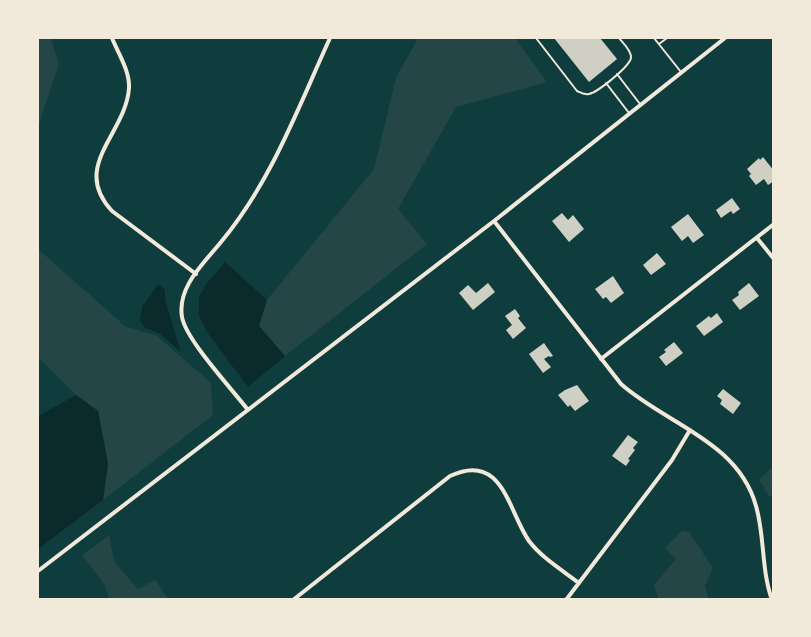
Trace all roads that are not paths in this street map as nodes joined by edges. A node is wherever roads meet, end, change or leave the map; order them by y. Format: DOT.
graph roads {
  1 [pos="112,38"];
  2 [pos="330,38"];
  3 [pos="536,38"];
  4 [pos="619,38"];
  5 [pos="654,38"];
  6 [pos="667,38"];
  7 [pos="726,38"];
  8 [pos="659,44"];
  9 [pos="681,72"];
  10 [pos="617,74"];
  11 [pos="606,83"];
  12 [pos="640,104"];
  13 [pos="629,113"];
  14 [pos="494,221"];
  15 [pos="774,224"];
  16 [pos="756,238"];
  17 [pos="774,259"];
  18 [pos="196,274"];
  19 [pos="601,358"];
  20 [pos="248,410"];
  21 [pos="690,430"];
  22 [pos="38,571"];
  23 [pos="579,583"];
  24 [pos="293,600"];
  25 [pos="566,600"];
  26 [pos="772,600"];
  1 -- 18 [label="street"];
  2 -- 18 [label="street"];
  3 -- 11 [label="lane"];
  4 -- 10 [label="lane"];
  5 -- 8 [label="lane"];
  6 -- 8 [label="lane"];
  7 -- 9 [label="street"];
  8 -- 9 [label="lane"];
  9 -- 12 [label="street"];
  10 -- 11 [label="lane"];
  10 -- 12 [label="lane"];
  11 -- 13 [label="lane"];
  12 -- 13 [label="street"];
  13 -- 14 [label="street"];
  14 -- 19 [label="street"];
  14 -- 20 [label="street"];
  15 -- 16 [label="street"];
  16 -- 17 [label="street"];
  16 -- 19 [label="street"];
  18 -- 20 [label="street"];
  19 -- 21 [label="street"];
  20 -- 22 [label="street"];
  21 -- 23 [label="street"];
  21 -- 26 [label="street"];
  23 -- 24 [label="street"];
  23 -- 25 [label="street"];
}
